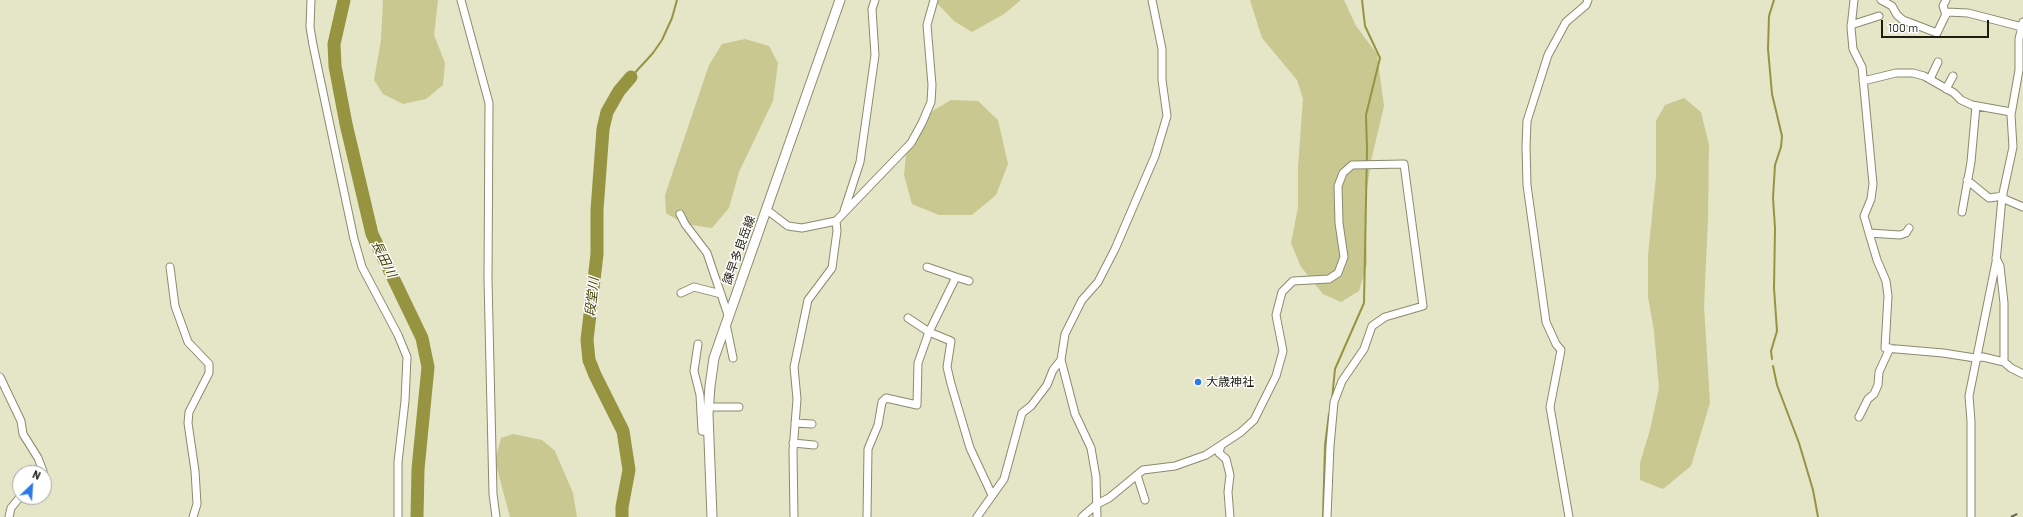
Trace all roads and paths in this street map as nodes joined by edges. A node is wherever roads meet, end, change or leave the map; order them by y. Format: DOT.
graph roads {
  1 [pos="311,0"];
  2 [pos="461,0"];
  3 [pos="840,0"];
  4 [pos="875,0"];
  5 [pos="934,0"];
  6 [pos="1152,0"];
  7 [pos="1588,0"];
  8 [pos="1854,0"];
  9 [pos="1881,0"];
  10 [pos="1946,0"];
  11 [pos="1946,15"];
  12 [pos="1879,16"];
  13 [pos="2022,24"];
  14 [pos="1851,25"];
  15 [pos="1938,62"];
  16 [pos="1953,76"];
  17 [pos="1930,79"];
  18 [pos="1863,81"];
  19 [pos="1946,89"];
  20 [pos="1976,106"];
  21 [pos="2011,112"];
  22 [pos="1967,180"];
  23 [pos="2003,197"];
  24 [pos="2023,207"];
  25 [pos="767,210"];
  26 [pos="1962,212"];
  27 [pos="843,213"];
  28 [pos="680,214"];
  29 [pos="836,221"];
  30 [pos="1909,228"];
  31 [pos="1869,233"];
  32 [pos="1996,258"];
  33 [pos="170,267"];
  34 [pos="927,267"];
  35 [pos="956,277"];
  36 [pos="969,281"];
  37 [pos="681,293"];
  38 [pos="721,294"];
  39 [pos="727,318"];
  40 [pos="908,318"];
  41 [pos="929,332"];
  42 [pos="698,344"];
  43 [pos="1890,348"];
  44 [pos="733,358"];
  45 [pos="1975,358"];
  46 [pos="1061,360"];
  47 [pos="2004,362"];
  48 [pos="2023,374"];
  49 [pos="0,377"];
  50 [pos="709,407"];
  51 [pos="739,407"];
  52 [pos="1859,416"];
  53 [pos="795,423"];
  54 [pos="812,424"];
  55 [pos="709,432"];
  56 [pos="794,443"];
  57 [pos="1221,444"];
  58 [pos="814,445"];
  59 [pos="41,465"];
  60 [pos="1137,475"];
  61 [pos="992,494"];
  62 [pos="1145,500"];
  63 [pos="1097,504"];
  64 [pos="13,505"];
  65 [pos="9,517"];
  66 [pos="193,517"];
  67 [pos="398,517"];
  68 [pos="496,517"];
  69 [pos="712,517"];
  70 [pos="794,517"];
  71 [pos="866,517"];
  72 [pos="977,517"];
  73 [pos="1082,517"];
  74 [pos="1097,517"];
  75 [pos="1230,517"];
  76 [pos="1327,517"];
  77 [pos="1569,517"];
  78 [pos="1971,517"];
  1 -- 67 [label="street"];
  2 -- 68 [label="street"];
  3 -- 25 [label="main road, 諫早多良岳線"];
  4 -- 27 [label="street"];
  5 -- 27 [label="street"];
  6 -- 46 [label="street"];
  7 -- 77 [label="street"];
  8 -- 14 [label="street"];
  9 -- 11 [label="street"];
  10 -- 11 [label="street"];
  11 -- 13 [label="street"];
  12 -- 14 [label="street"];
  13 -- 21 [label="street"];
  14 -- 18 [label="street"];
  15 -- 17 [label="street"];
  16 -- 19 [label="street"];
  17 -- 18 [label="street"];
  17 -- 19 [label="street"];
  18 -- 31 [label="street"];
  19 -- 20 [label="street"];
  20 -- 21 [label="street"];
  20 -- 22 [label="street"];
  21 -- 23 [label="street"];
  22 -- 23 [label="street"];
  22 -- 26 [label="street"];
  23 -- 24 [label="street"];
  23 -- 32 [label="street"];
  25 -- 29 [label="street"];
  25 -- 39 [label="main road, 諫早多良岳線"];
  27 -- 29 [label="street"];
  28 -- 38 [label="street"];
  29 -- 53 [label="street"];
  30 -- 31 [label="street"];
  31 -- 43 [label="street"];
  32 -- 45 [label="street"];
  32 -- 47 [label="street"];
  33 -- 66 [label="street"];
  34 -- 35 [label="street"];
  35 -- 36 [label="street"];
  35 -- 41 [label="street"];
  37 -- 38 [label="street"];
  38 -- 39 [label="street"];
  39 -- 44 [label="street"];
  39 -- 50 [label="main road, 諫早多良岳線"];
  40 -- 41 [label="street"];
  41 -- 61 [label="street"];
  41 -- 71 [label="street"];
  42 -- 55 [label="street"];
  43 -- 45 [label="street"];
  43 -- 52 [label="street"];
  45 -- 47 [label="street"];
  45 -- 78 [label="street"];
  46 -- 61 [label="street"];
  46 -- 63 [label="street"];
  47 -- 48 [label="street"];
  49 -- 59 [label="street"];
  50 -- 51 [label="street"];
  50 -- 55 [label="main road, 諫早多良岳線"];
  53 -- 54 [label="street"];
  53 -- 56 [label="street"];
  55 -- 69 [label="main road, 諫早多良岳線"];
  56 -- 58 [label="street"];
  56 -- 70 [label="street"];
  57 -- 60 [label="street"];
  57 -- 75 [label="street"];
  57 -- 76 [label="street"];
  60 -- 62 [label="street"];
  60 -- 63 [label="street"];
  61 -- 72 [label="street"];
  63 -- 73 [label="street"];
  63 -- 74 [label="street"];
  64 -- 65 [label="street"];
}
